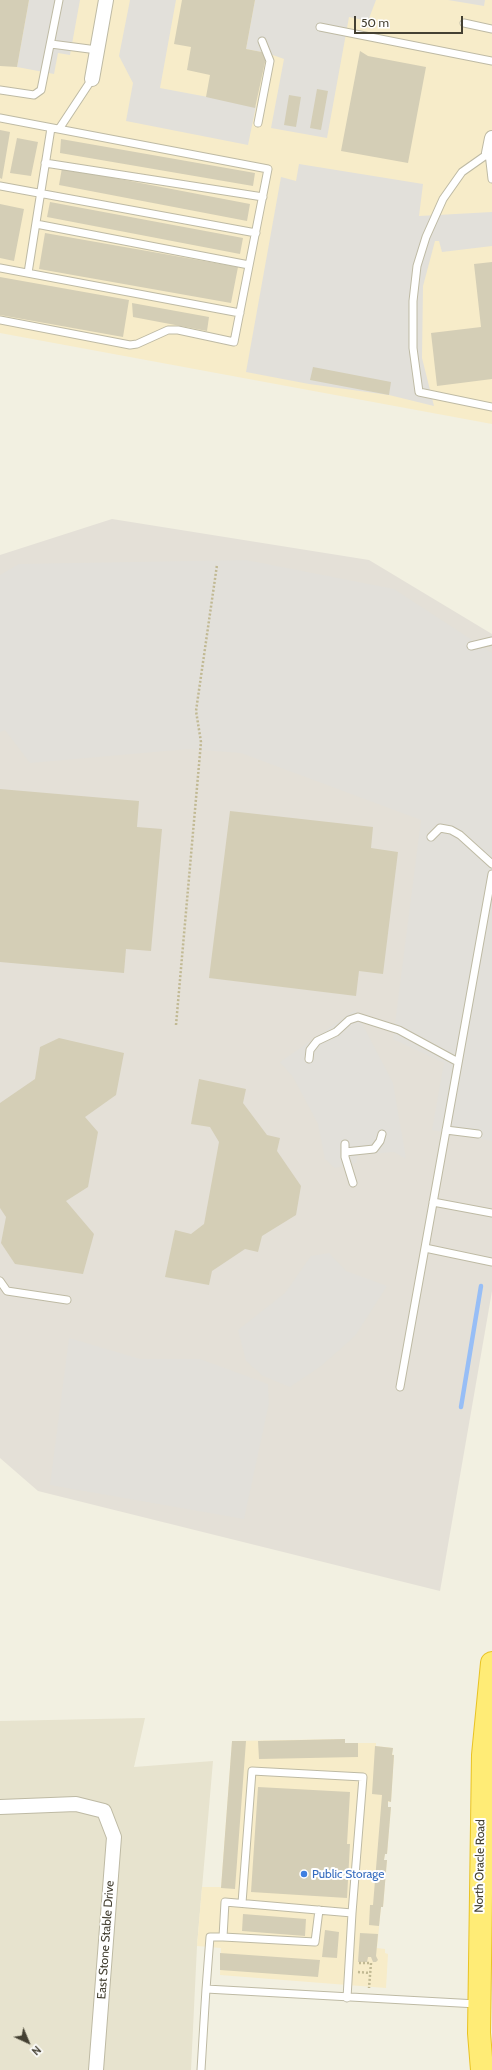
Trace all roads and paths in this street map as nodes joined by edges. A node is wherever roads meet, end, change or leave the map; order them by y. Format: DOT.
graph roads {
  1 [pos="59,0"];
  2 [pos="106,0"];
  3 [pos="464,23"];
  4 [pos="320,27"];
  5 [pos="492,29"];
  6 [pos="262,41"];
  7 [pos="51,44"];
  8 [pos="97,50"];
  9 [pos="492,61"];
  10 [pos="92,79"];
  11 [pos="0,90"];
  12 [pos="0,118"];
  13 [pos="258,123"];
  14 [pos="51,128"];
  15 [pos="59,129"];
  16 [pos="492,138"];
  17 [pos="489,152"];
  18 [pos="46,163"];
  19 [pos="492,179"];
  20 [pos="0,186"];
  21 [pos="41,193"];
  22 [pos="263,197"];
  23 [pos="36,224"];
  24 [pos="256,233"];
  25 [pos="250,265"];
  26 [pos="0,268"];
  27 [pos="28,273"];
  28 [pos="240,312"];
  29 [pos="0,320"];
  30 [pos="492,407"];
  31 [pos="217,565"];
  32 [pos="492,641"];
  33 [pos="471,646"];
  34 [pos="431,837"];
  35 [pos="492,864"];
  36 [pos="492,874"];
  37 [pos="176,1025"];
  38 [pos="309,1059"];
  39 [pos="458,1062"];
  40 [pos="446,1130"];
  41 [pos="382,1134"];
  42 [pos="478,1134"];
  43 [pos="345,1144"];
  44 [pos="345,1152"];
  45 [pos="353,1183"];
  46 [pos="433,1202"];
  47 [pos="492,1213"];
  48 [pos="425,1248"];
  49 [pos="492,1262"];
  50 [pos="0,1281"];
  51 [pos="67,1300"];
  52 [pos="400,1387"];
  53 [pos="492,1663"];
  54 [pos="0,1807"];
  55 [pos="242,1903"];
  56 [pos="319,1910"];
  57 [pos="352,1913"];
  58 [pos="224,1938"];
  59 [pos="357,1955"];
  60 [pos="206,1989"];
  61 [pos="369,1990"];
  62 [pos="347,1998"];
  63 [pos="479,2004"];
  64 [pos="96,2070"];
  65 [pos="201,2070"];
  66 [pos="482,2070"];
  1 -- 7 [label="lane"];
  2 -- 8 [label="street"];
  3 -- 5 [label="lane"];
  4 -- 9 [label="lane"];
  6 -- 13 [label="lane"];
  7 -- 8 [label="lane"];
  7 -- 11 [label="lane"];
  8 -- 10 [label="street"];
  10 -- 15 [label="lane"];
  12 -- 14 [label="lane"];
  14 -- 15 [label="lane"];
  14 -- 18 [label="lane"];
  15 -- 22 [label="lane"];
  16 -- 17 [label="street"];
  17 -- 19 [label="lane"];
  17 -- 30 [label="lane"];
  18 -- 21 [label="lane"];
  18 -- 22 [label="lane"];
  20 -- 21 [label="lane"];
  21 -- 23 [label="lane"];
  21 -- 24 [label="lane"];
  22 -- 24 [label="lane"];
  23 -- 25 [label="lane"];
  23 -- 27 [label="lane"];
  24 -- 25 [label="lane"];
  25 -- 28 [label="lane"];
  26 -- 27 [label="lane"];
  27 -- 28 [label="lane"];
  28 -- 29 [label="lane"];
  31 -- 37 [label="path"];
  32 -- 33 [label="lane"];
  34 -- 35 [label="lane"];
  36 -- 39 [label="lane"];
  38 -- 39 [label="lane"];
  39 -- 40 [label="lane"];
  40 -- 42 [label="lane"];
  40 -- 46 [label="lane"];
  41 -- 44 [label="lane"];
  43 -- 44 [label="lane"];
  44 -- 45 [label="lane"];
  46 -- 47 [label="lane"];
  46 -- 48 [label="lane"];
  48 -- 49 [label="lane"];
  48 -- 52 [label="lane"];
  50 -- 51 [label="lane"];
  53 -- 63 [label="highway, North Oracle Road"];
  54 -- 64 [label="street, East Stone Stable Drive"];
  55 -- 56 [label="lane"];
  55 -- 57 [label="lane"];
  55 -- 58 [label="lane"];
  56 -- 57 [label="lane"];
  56 -- 58 [label="lane"];
  57 -- 62 [label="lane"];
  58 -- 60 [label="lane"];
  59 -- 61 [label="path"];
  60 -- 62 [label="lane"];
  60 -- 65 [label="lane"];
  62 -- 63 [label="lane"];
  63 -- 66 [label="highway, North Oracle Road"];
}
